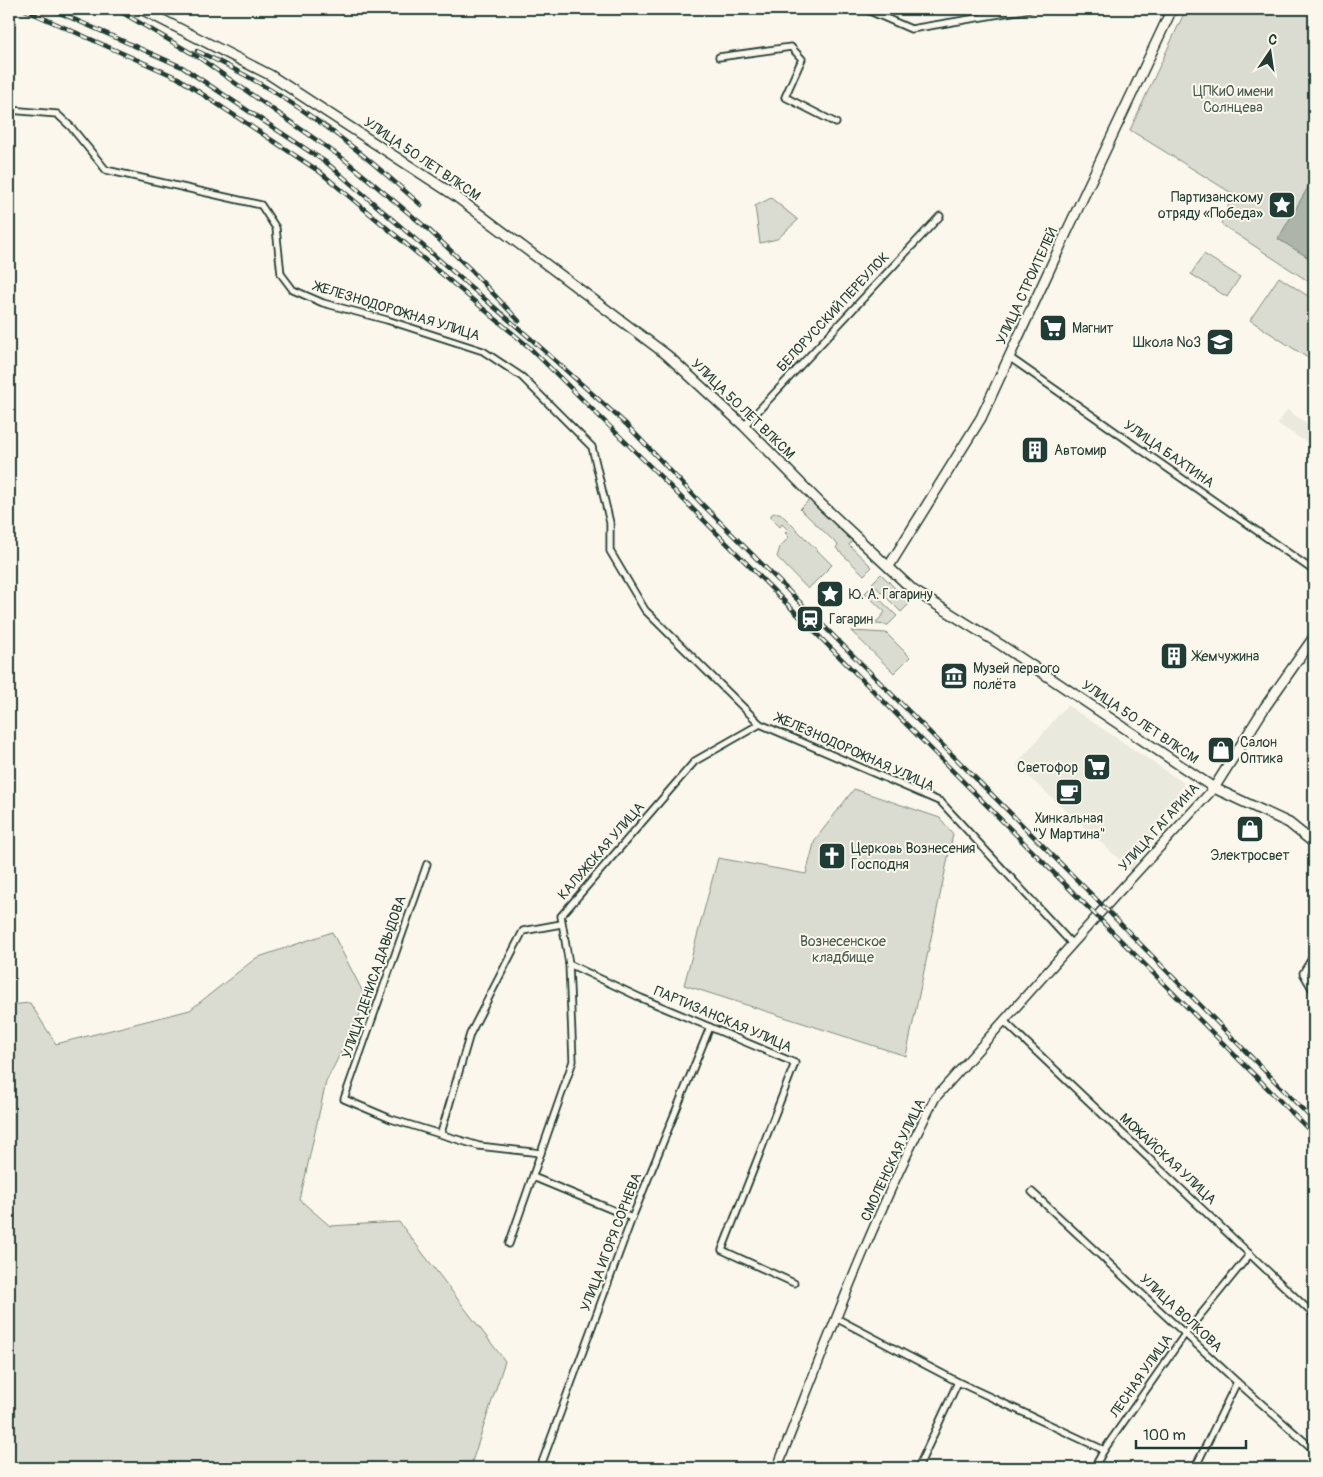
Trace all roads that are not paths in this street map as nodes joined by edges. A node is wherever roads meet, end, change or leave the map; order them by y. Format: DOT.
graph roads {
  1 [pos="141,9"];
  2 [pos="864,9"];
  3 [pos="1030,9"];
  4 [pos="1172,9"];
  5 [pos="719,57"];
  6 [pos="9,110"];
  7 [pos="836,123"];
  8 [pos="940,216"];
  9 [pos="1009,357"];
  10 [pos="744,426"];
  11 [pos="889,566"];
  12 [pos="1314,571"];
  13 [pos="1314,637"];
  14 [pos="760,724"];
  15 [pos="1214,788"];
  16 [pos="1314,843"];
  17 [pos="427,864"];
  18 [pos="1105,908"];
  19 [pos="561,924"];
  20 [pos="1072,944"];
  21 [pos="1314,955"];
  22 [pos="569,964"];
  23 [pos="1314,992"];
  24 [pos="1004,1022"];
  25 [pos="710,1027"];
  26 [pos="441,1133"];
  27 [pos="541,1153"];
  28 [pos="533,1177"];
  29 [pos="1032,1192"];
  30 [pos="632,1218"];
  31 [pos="509,1244"];
  32 [pos="1250,1254"];
  33 [pos="794,1283"];
  34 [pos="1314,1314"];
  35 [pos="836,1318"];
  36 [pos="1185,1334"];
  37 [pos="958,1382"];
  38 [pos="1237,1382"];
  39 [pos="1104,1450"];
  40 [pos="1314,1450"];
  41 [pos="540,1468"];
  42 [pos="777,1468"];
  43 [pos="918,1468"];
  44 [pos="1094,1468"];
  45 [pos="1195,1468"];
  1 -- 10 [label="main road, УЛИЦА 50 ЛЕТ ВЛКСМ"];
  2 -- 3 [label="street"];
  4 -- 9 [label="main road, УЛИЦА СТРОИТЕЛЕЙ"];
  5 -- 7 [label="street"];
  6 -- 14 [label="street, ЖЕЛЕЗНОДОРОЖНАЯ УЛИЦА"];
  8 -- 10 [label="street, БЕЛОРУССКИЙ ПЕРЕУЛОК"];
  9 -- 11 [label="main road, УЛИЦА СТРОИТЕЛЕЙ"];
  9 -- 12 [label="street, УЛИЦА БАХТИНА"];
  10 -- 11 [label="main road, УЛИЦА 50 ЛЕТ ВЛКСМ"];
  11 -- 15 [label="main road, УЛИЦА 50 ЛЕТ ВЛКСМ"];
  13 -- 15 [label="main road, УЛИЦА ГАГАРИНА"];
  14 -- 19 [label="street, КАЛУЖСКАЯ УЛИЦА"];
  14 -- 20 [label="street, ЖЕЛЕЗНОДОРОЖНАЯ УЛИЦА"];
  15 -- 16 [label="main road, УЛИЦА 50 ЛЕТ ВЛКСМ"];
  15 -- 18 [label="street, УЛИЦА ГАГАРИНА"];
  17 -- 26 [label="street, УЛИЦА ДЕНИСА ДАВЫДОВА"];
  18 -- 20 [label="street, СМОЛЕНСКАЯ УЛИЦА"];
  19 -- 22 [label="street"];
  19 -- 26 [label="street"];
  20 -- 24 [label="street, СМОЛЕНСКАЯ УЛИЦА"];
  21 -- 23 [label="street"];
  22 -- 25 [label="street, ПАРТИЗАНСКАЯ УЛИЦА"];
  22 -- 27 [label="street"];
  24 -- 32 [label="street, МОЖАЙСКАЯ УЛИЦА"];
  24 -- 35 [label="street, СМОЛЕНСКАЯ УЛИЦА"];
  25 -- 30 [label="street, УЛИЦА ИГОРЯ СОРНЕВА"];
  25 -- 33 [label="street, ПАРТИЗАНСКАЯ УЛИЦА"];
  26 -- 27 [label="street"];
  27 -- 28 [label="street"];
  28 -- 30 [label="street"];
  28 -- 31 [label="street"];
  29 -- 36 [label="street, УЛИЦА ВОЛКОВА"];
  30 -- 41 [label="street, УЛИЦА ИГОРЯ СОРНЕВА"];
  32 -- 34 [label="street, МОЖАЙСКАЯ УЛИЦА"];
  32 -- 36 [label="street, ЛЕСНАЯ УЛИЦА"];
  35 -- 37 [label="street"];
  35 -- 42 [label="street, СМОЛЕНСКАЯ УЛИЦА"];
  36 -- 38 [label="street, УЛИЦА ВОЛКОВА"];
  36 -- 39 [label="street, ЛЕСНАЯ УЛИЦА"];
  37 -- 39 [label="street"];
  37 -- 43 [label="street"];
  38 -- 40 [label="street, УЛИЦА ВОЛКОВА"];
  38 -- 45 [label="street"];
  39 -- 44 [label="street, ЛЕСНАЯ УЛИЦА"];
}
